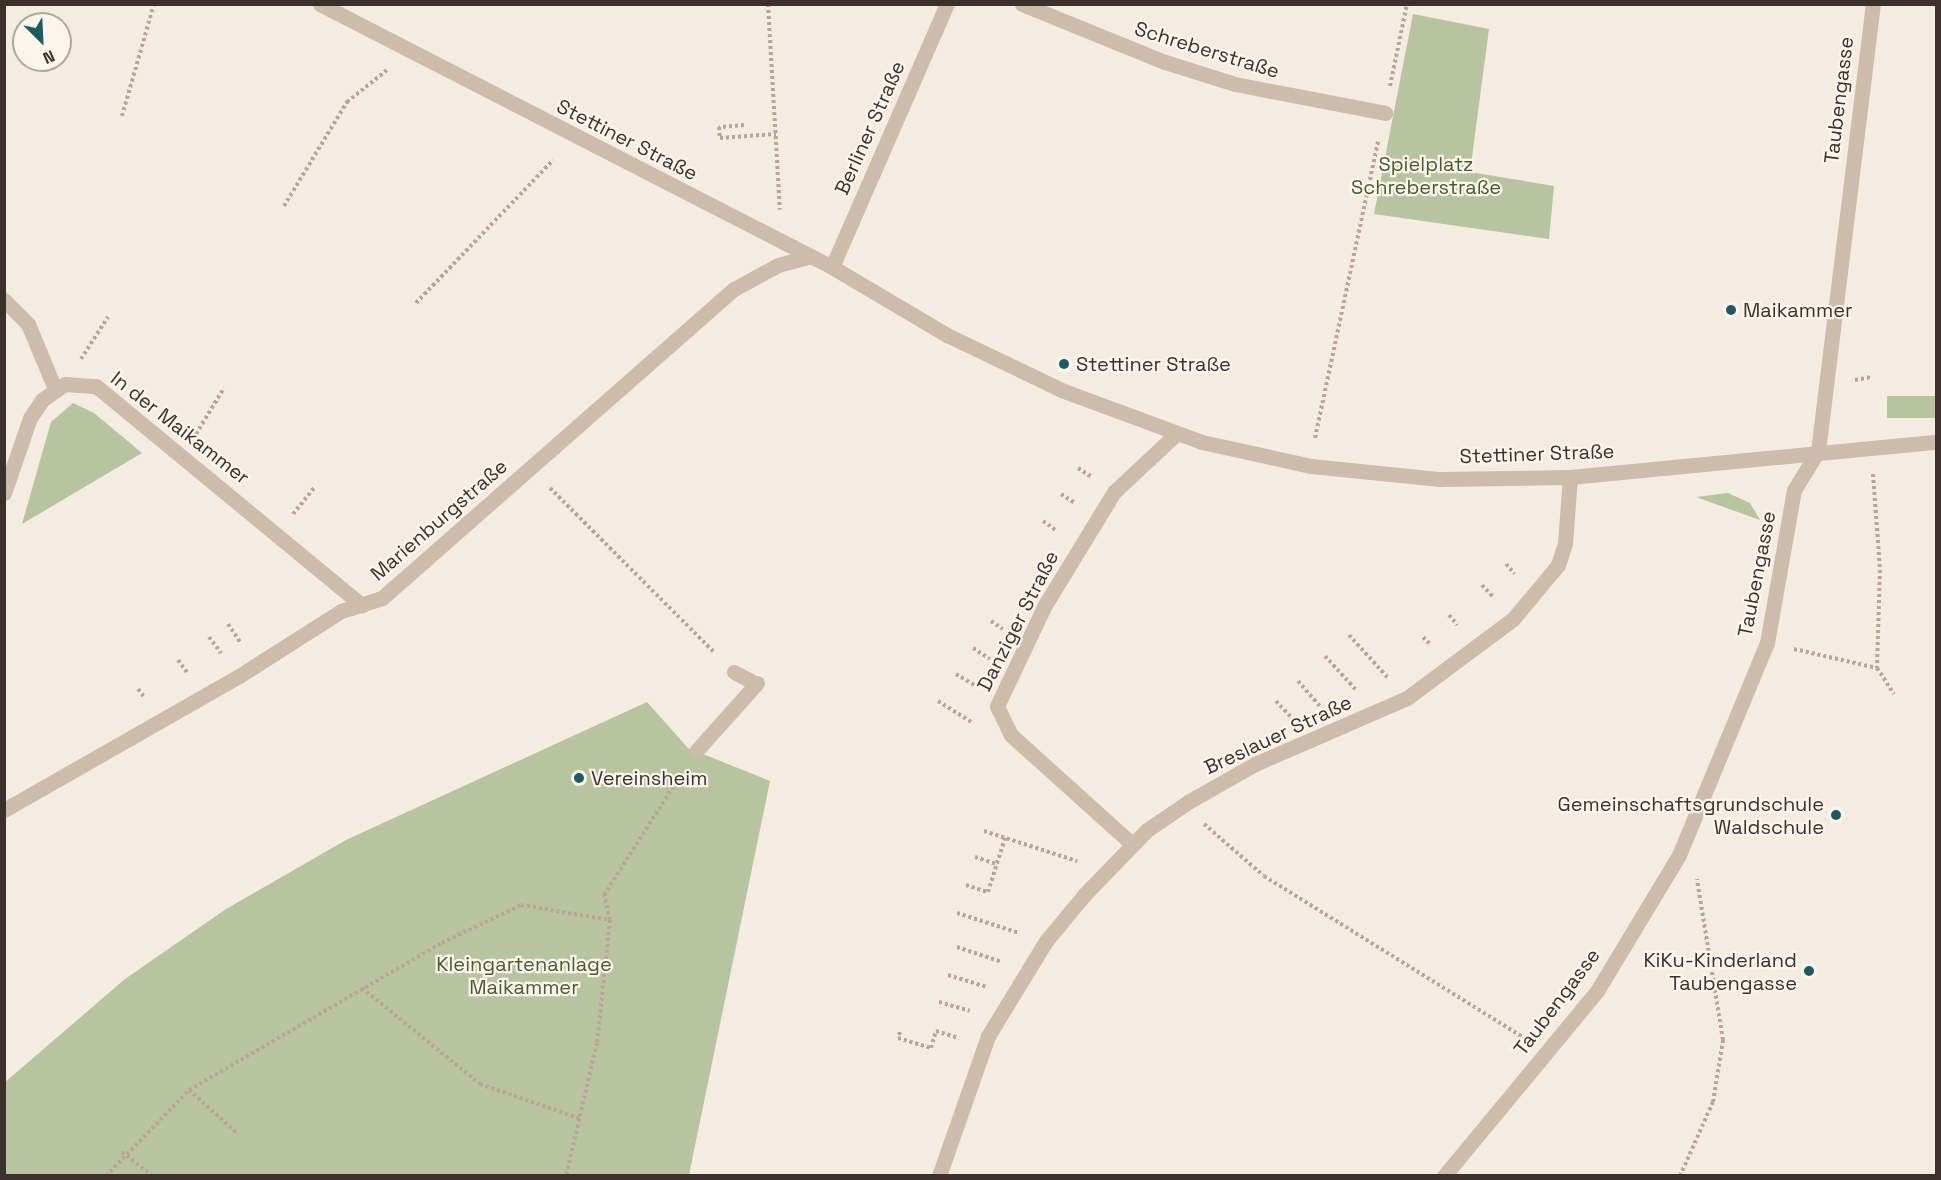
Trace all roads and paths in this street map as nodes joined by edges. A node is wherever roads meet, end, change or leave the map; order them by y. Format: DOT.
graph roads {
  1 [pos="154,4"];
  2 [pos="320,4"];
  3 [pos="768,4"];
  4 [pos="947,4"];
  5 [pos="1022,4"];
  6 [pos="1873,4"];
  7 [pos="411,52"];
  8 [pos="765,62"];
  9 [pos="771,62"];
  10 [pos="1385,113"];
  11 [pos="122,116"];
  12 [pos="744,125"];
  13 [pos="776,134"];
  14 [pos="553,160"];
  15 [pos="284,206"];
  16 [pos="1359,215"];
  17 [pos="782,244"];
  18 [pos="808,257"];
  19 [pos="832,267"];
  20 [pos="4,300"];
  21 [pos="416,303"];
  22 [pos="108,317"];
  23 [pos="90,342"];
  24 [pos="224,388"];
  25 [pos="55,389"];
  26 [pos="204,420"];
  27 [pos="1176,434"];
  28 [pos="1936,442"];
  29 [pos="1870,447"];
  30 [pos="1818,451"];
  31 [pos="1311,466"];
  32 [pos="531,468"];
  33 [pos="1570,477"];
  34 [pos="315,487"];
  35 [pos="4,493"];
  36 [pos="297,508"];
  37 [pos="1506,564"];
  38 [pos="1519,577"];
  39 [pos="1482,585"];
  40 [pos="1495,599"];
  41 [pos="362,605"];
  42 [pos="1449,615"];
  43 [pos="1461,629"];
  44 [pos="1349,635"];
  45 [pos="1767,643"];
  46 [pos="1325,656"];
  47 [pos="1335,668"];
  48 [pos="1877,668"];
  49 [pos="734,672"];
  50 [pos="1298,681"];
  51 [pos="1309,694"];
  52 [pos="1894,694"];
  53 [pos="1407,698"];
  54 [pos="1276,701"];
  55 [pos="1288,714"];
  56 [pos="697,750"];
  57 [pos="1188,802"];
  58 [pos="4,810"];
  59 [pos="984,831"];
  60 [pos="1005,838"];
  61 [pos="1132,844"];
  62 [pos="1679,855"];
  63 [pos="975,857"];
  64 [pos="996,864"];
  65 [pos="1108,871"];
  66 [pos="966,885"];
  67 [pos="957,913"];
  68 [pos="610,920"];
  69 [pos="1046,941"];
  70 [pos="957,947"];
  71 [pos="1027,970"];
  72 [pos="948,975"];
  73 [pos="363,988"];
  74 [pos="1010,995"];
  75 [pos="900,1032"];
  76 [pos="984,1046"];
  77 [pos="1547,1053"];
  78 [pos="189,1090"];
  79 [pos="581,1119"];
  80 [pos="237,1133"];
  81 [pos="122,1152"];
  82 [pos="106,1176"];
  83 [pos="153,1176"];
  84 [pos="566,1176"];
  85 [pos="939,1176"];
  86 [pos="1444,1176"];
  87 [pos="1680,1176"];
  1 -- 11 [label="path"];
  2 -- 7 [label="street, Stettiner Straße"];
  3 -- 9 [label="path"];
  4 -- 19 [label="street, Berliner Straße"];
  5 -- 10 [label="street, Schreberstraße"];
  6 -- 30 [label="street, Taubengasse"];
  7 -- 15 [label="path"];
  7 -- 17 [label="street, Stettiner Straße"];
  8 -- 9 [label="path"];
  9 -- 13 [label="path"];
  12 -- 13 [label="path"];
  13 -- 17 [label="path"];
  14 -- 21 [label="path"];
  16 -- 31 [label="path"];
  17 -- 18 [label="street, Stettiner Straße"];
  18 -- 19 [label="street, Stettiner Straße"];
  18 -- 32 [label="street, Marienburgstraße"];
  19 -- 27 [label="street, Stettiner Straße"];
  20 -- 25 [label="street"];
  22 -- 23 [label="path"];
  24 -- 26 [label="path"];
  25 -- 35 [label="street"];
  25 -- 41 [label="street, In der Maikammer"];
  27 -- 31 [label="street, Stettiner Straße"];
  27 -- 61 [label="street, Danziger Straße"];
  28 -- 29 [label="street, Stettiner Straße"];
  29 -- 30 [label="street, Stettiner Straße"];
  29 -- 48 [label="path"];
  30 -- 33 [label="street, Stettiner Straße"];
  30 -- 45 [label="street, Taubengasse"];
  31 -- 33 [label="street, Stettiner Straße"];
  32 -- 41 [label="street, Marienburgstraße"];
  32 -- 49 [label="path"];
  33 -- 53 [label="street, Breslauer Straße"];
  34 -- 36 [label="path"];
  37 -- 38 [label="path"];
  39 -- 40 [label="path"];
  41 -- 58 [label="street, Marienburgstraße"];
  42 -- 43 [label="path"];
  44 -- 53 [label="path"];
  45 -- 48 [label="path"];
  45 -- 62 [label="street, Taubengasse"];
  46 -- 47 [label="path"];
  48 -- 52 [label="path"];
  49 -- 56 [label="street"];
  50 -- 51 [label="path"];
  53 -- 57 [label="street, Breslauer Straße"];
  54 -- 55 [label="path"];
  56 -- 68 [label="path"];
  57 -- 61 [label="street, Breslauer Straße"];
  57 -- 77 [label="path"];
  59 -- 60 [label="path"];
  60 -- 64 [label="path"];
  60 -- 65 [label="path"];
  61 -- 65 [label="street, Breslauer Straße"];
  62 -- 77 [label="street, Taubengasse"];
  62 -- 87 [label="path"];
  63 -- 64 [label="path"];
  64 -- 66 [label="path"];
  65 -- 69 [label="street, Breslauer Straße"];
  67 -- 69 [label="path"];
  68 -- 73 [label="path"];
  68 -- 79 [label="path"];
  69 -- 71 [label="street, Breslauer Straße"];
  70 -- 71 [label="path"];
  71 -- 74 [label="street, Breslauer Straße"];
  72 -- 74 [label="path"];
  73 -- 78 [label="path"];
  73 -- 79 [label="path"];
  74 -- 76 [label="street, Breslauer Straße"];
  75 -- 76 [label="path"];
  76 -- 85 [label="street, Breslauer Straße"];
  77 -- 86 [label="street, Taubengasse"];
  78 -- 80 [label="path"];
  78 -- 81 [label="path"];
  79 -- 84 [label="path"];
  81 -- 82 [label="path"];
  81 -- 83 [label="path"];
}
